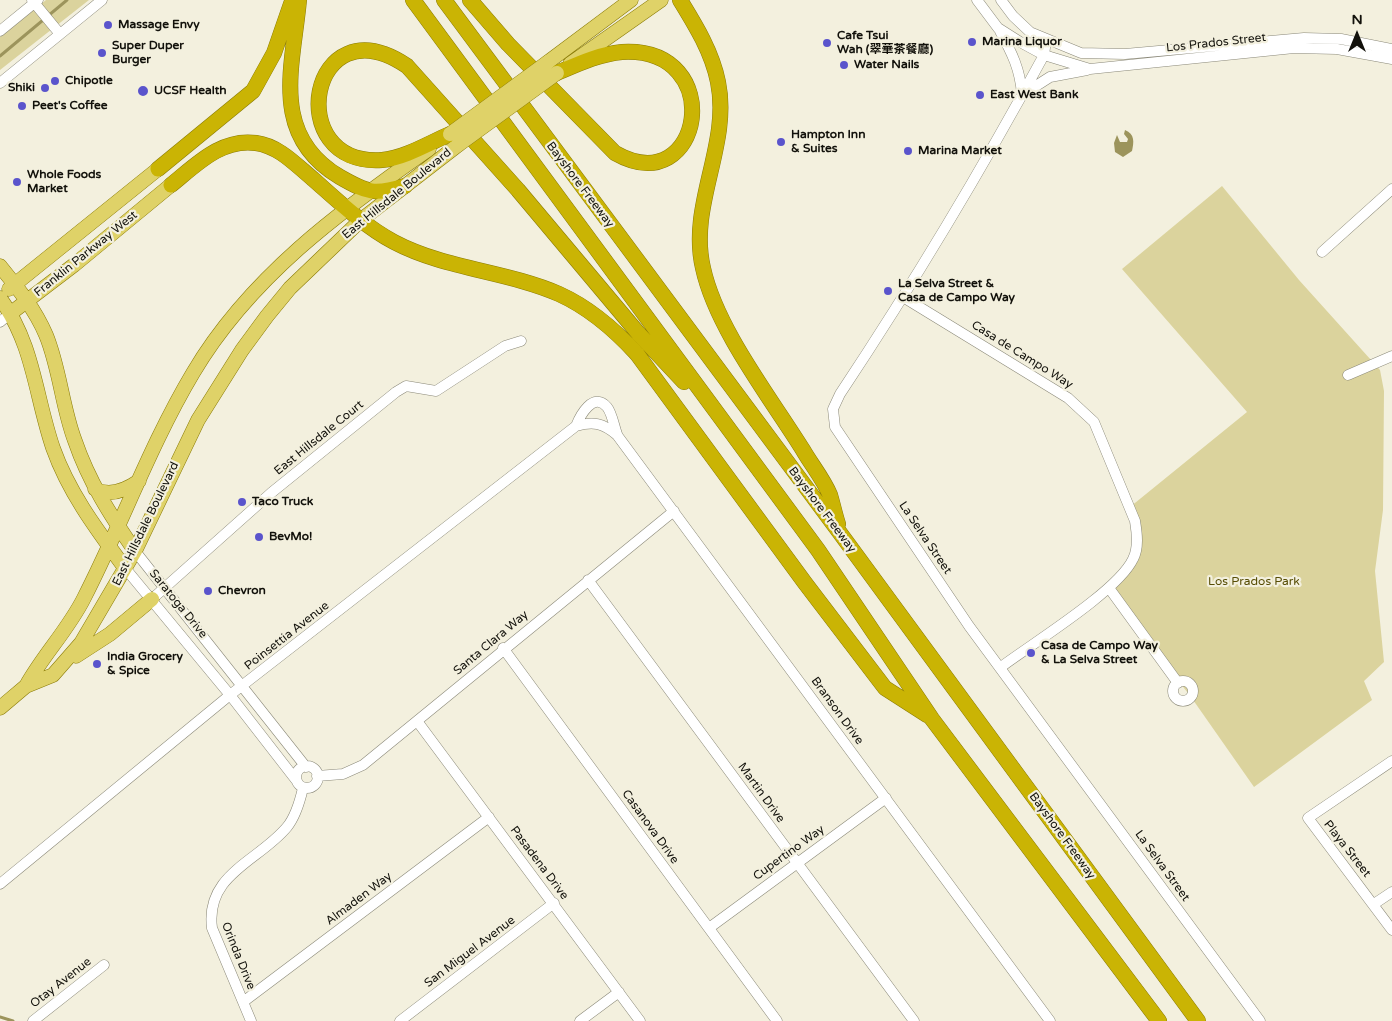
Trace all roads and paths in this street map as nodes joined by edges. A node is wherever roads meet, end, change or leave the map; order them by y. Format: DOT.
graph roads {
  1 [pos="102,0"];
  2 [pos="292,0"];
  3 [pos="299,0"];
  4 [pos="413,0"];
  5 [pos="444,0"];
  6 [pos="470,0"];
  7 [pos="631,0"];
  8 [pos="661,0"];
  9 [pos="680,0"];
  10 [pos="976,0"];
  11 [pos="1001,0"];
  12 [pos="36,3"];
  13 [pos="998,28"];
  14 [pos="0,31"];
  15 [pos="60,34"];
  16 [pos="1046,40"];
  17 [pos="1392,49"];
  18 [pos="1044,55"];
  19 [pos="1392,59"];
  20 [pos="553,67"];
  21 [pos="1090,69"];
  22 [pos="0,83"];
  23 [pos="1022,95"];
  24 [pos="454,139"];
  25 [pos="158,169"];
  26 [pos="171,185"];
  27 [pos="405,186"];
  28 [pos="1392,189"];
  29 [pos="368,192"];
  30 [pos="346,208"];
  31 [pos="361,220"];
  32 [pos="1322,252"];
  33 [pos="0,266"];
  34 [pos="14,284"];
  35 [pos="903,296"];
  36 [pos="0,297"];
  37 [pos="27,301"];
  38 [pos="5,318"];
  39 [pos="521,341"];
  40 [pos="1392,356"];
  41 [pos="1348,374"];
  42 [pos="597,423"];
  43 [pos="576,426"];
  44 [pos="727,427"];
  45 [pos="617,435"];
  46 [pos="139,481"];
  47 [pos="95,489"];
  48 [pos="674,510"];
  49 [pos="118,527"];
  50 [pos="840,533"];
  51 [pos="109,546"];
  52 [pos="135,550"];
  53 [pos="125,568"];
  54 [pos="588,580"];
  55 [pos="165,588"];
  56 [pos="1109,588"];
  57 [pos="152,599"];
  58 [pos="503,648"];
  59 [pos="67,661"];
  60 [pos="1001,667"];
  61 [pos="1178,683"];
  62 [pos="26,686"];
  63 [pos="242,686"];
  64 [pos="230,695"];
  65 [pos="0,708"];
  66 [pos="932,718"];
  67 [pos="417,721"];
  68 [pos="1392,761"];
  69 [pos="306,767"];
  70 [pos="317,776"];
  71 [pos="300,784"];
  72 [pos="886,798"];
  73 [pos="489,817"];
  74 [pos="797,862"];
  75 [pos="0,884"];
  76 [pos="1392,892"];
  77 [pos="554,904"];
  78 [pos="1374,904"];
  79 [pos="708,928"];
  80 [pos="1392,930"];
  81 [pos="104,965"];
  82 [pos="619,992"];
  83 [pos="243,1002"];
  84 [pos="33,1021"];
  85 [pos="251,1021"];
  86 [pos="400,1021"];
  87 [pos="580,1021"];
  88 [pos="640,1021"];
  89 [pos="777,1021"];
  90 [pos="914,1021"];
  91 [pos="1050,1021"];
  92 [pos="1159,1021"];
  93 [pos="1198,1021"];
  94 [pos="1260,1021"];
  1 -- 15 [label="street"];
  2 -- 25 [label="highway"];
  3 -- 29 [label="highway"];
  4 -- 44 [label="highway, Bayshore Freeway"];
  5 -- 50 [label="highway, Bayshore Freeway"];
  6 -- 20 [label="highway"];
  7 -- 20 [label="main road, East Hillsdale Boulevard"];
  8 -- 20 [label="main road, East Hillsdale Boulevard"];
  9 -- 50 [label="highway"];
  10 -- 13 [label="street"];
  11 -- 16 [label="street, Los Prados Street"];
  12 -- 14 [label="street"];
  12 -- 15 [label="street"];
  13 -- 18 [label="street, Los Prados Street"];
  13 -- 23 [label="street"];
  15 -- 22 [label="street"];
  16 -- 17 [label="street, Los Prados Street"];
  16 -- 18 [label="street, La Selva Street"];
  18 -- 21 [label="street, Los Prados Street"];
  18 -- 23 [label="street, La Selva Street"];
  19 -- 21 [label="street, Los Prados Street"];
  20 -- 24 [label="main road, East Hillsdale Boulevard, bridge"];
  21 -- 23 [label="street"];
  23 -- 35 [label="street, La Selva Street"];
  24 -- 27 [label="main road, East Hillsdale Boulevard"];
  24 -- 29 [label="main road, East Hillsdale Boulevard"];
  24 -- 44 [label="highway"];
  25 -- 34 [label="main road, Franklin Parkway West"];
  26 -- 30 [label="highway"];
  26 -- 37 [label="main road, Franklin Parkway West"];
  27 -- 29 [label="highway"];
  27 -- 31 [label="main road, East Hillsdale Boulevard"];
  28 -- 32 [label="street"];
  29 -- 30 [label="main road, East Hillsdale Boulevard"];
  30 -- 31 [label="highway"];
  30 -- 46 [label="main road, East Hillsdale Boulevard"];
  31 -- 52 [label="main road, East Hillsdale Boulevard"];
  31 -- 66 [label="highway"];
  33 -- 34 [label="main road, Saratoga Drive"];
  34 -- 36 [label="main road, Franklin Parkway West"];
  34 -- 37 [label="main road, Saratoga Drive"];
  35 -- 56 [label="street, Casa de Campo Way"];
  35 -- 60 [label="street, La Selva Street"];
  36 -- 38 [label="main road, Saratoga Drive"];
  37 -- 38 [label="main road, Franklin Parkway West"];
  37 -- 47 [label="main road, Saratoga Drive"];
  38 -- 51 [label="main road, Saratoga Drive"];
  39 -- 55 [label="street, East Hillsdale Court"];
  40 -- 41 [label="street"];
  42 -- 43 [label="street, Poinsettia Avenue"];
  42 -- 45 [label="street, Branson Drive"];
  43 -- 45 [label="street"];
  43 -- 63 [label="street, Poinsettia Avenue"];
  44 -- 66 [label="highway, Bayshore Freeway"];
  45 -- 48 [label="street, Branson Drive"];
  46 -- 47 [label="main road"];
  46 -- 49 [label="main road, East Hillsdale Boulevard"];
  47 -- 49 [label="main road, Saratoga Drive"];
  48 -- 54 [label="street, Santa Clara Way"];
  48 -- 72 [label="street, Branson Drive"];
  49 -- 51 [label="main road, East Hillsdale Boulevard"];
  49 -- 52 [label="main road, Saratoga Drive"];
  50 -- 93 [label="highway, Bayshore Freeway"];
  51 -- 53 [label="main road, Saratoga Drive"];
  51 -- 62 [label="main road, East Hillsdale Boulevard"];
  52 -- 53 [label="main road, East Hillsdale Boulevard"];
  52 -- 55 [label="street, Saratoga Drive"];
  53 -- 57 [label="street, Saratoga Drive"];
  53 -- 59 [label="main road, East Hillsdale Boulevard"];
  54 -- 58 [label="street, Santa Clara Way"];
  54 -- 74 [label="street, Martin Drive"];
  55 -- 57 [label="street, East Hillsdale Court"];
  55 -- 63 [label="street, Saratoga Drive"];
  56 -- 60 [label="street, Casa de Campo Way"];
  56 -- 61 [label="street"];
  57 -- 59 [label="main road"];
  57 -- 64 [label="street, Saratoga Drive"];
  58 -- 67 [label="street, Santa Clara Way"];
  58 -- 79 [label="street, Casanova Drive"];
  59 -- 62 [label="main road, East Hillsdale Boulevard"];
  60 -- 94 [label="street, La Selva Street"];
  62 -- 65 [label="main road, East Hillsdale Boulevard"];
  63 -- 64 [label="street, Poinsettia Avenue"];
  63 -- 69 [label="street, Saratoga Drive"];
  64 -- 71 [label="street, Saratoga Drive"];
  64 -- 75 [label="street, Poinsettia Avenue"];
  66 -- 92 [label="highway, Bayshore Freeway"];
  67 -- 70 [label="street, Santa Clara Way"];
  67 -- 73 [label="street, Pasadena Drive"];
  68 -- 78 [label="street, Playa Street"];
  69 -- 70 [label="street"];
  69 -- 71 [label="street"];
  70 -- 71 [label="street"];
  71 -- 83 [label="street, Orinda Drive"];
  72 -- 74 [label="street, Cupertino Way"];
  72 -- 91 [label="street, Branson Drive"];
  73 -- 77 [label="street, Pasadena Drive"];
  73 -- 83 [label="street, Almaden Way"];
  74 -- 79 [label="street, Cupertino Way"];
  74 -- 90 [label="street, Martin Drive"];
  76 -- 78 [label="street"];
  77 -- 82 [label="street, Pasadena Drive"];
  77 -- 86 [label="street, San Miguel Avenue"];
  78 -- 80 [label="street, Playa Street"];
  79 -- 89 [label="street, Casanova Drive"];
  81 -- 84 [label="street, Otay Avenue"];
  82 -- 87 [label="street"];
  82 -- 88 [label="street, Pasadena Drive"];
  83 -- 85 [label="street, Orinda Drive"];
}
